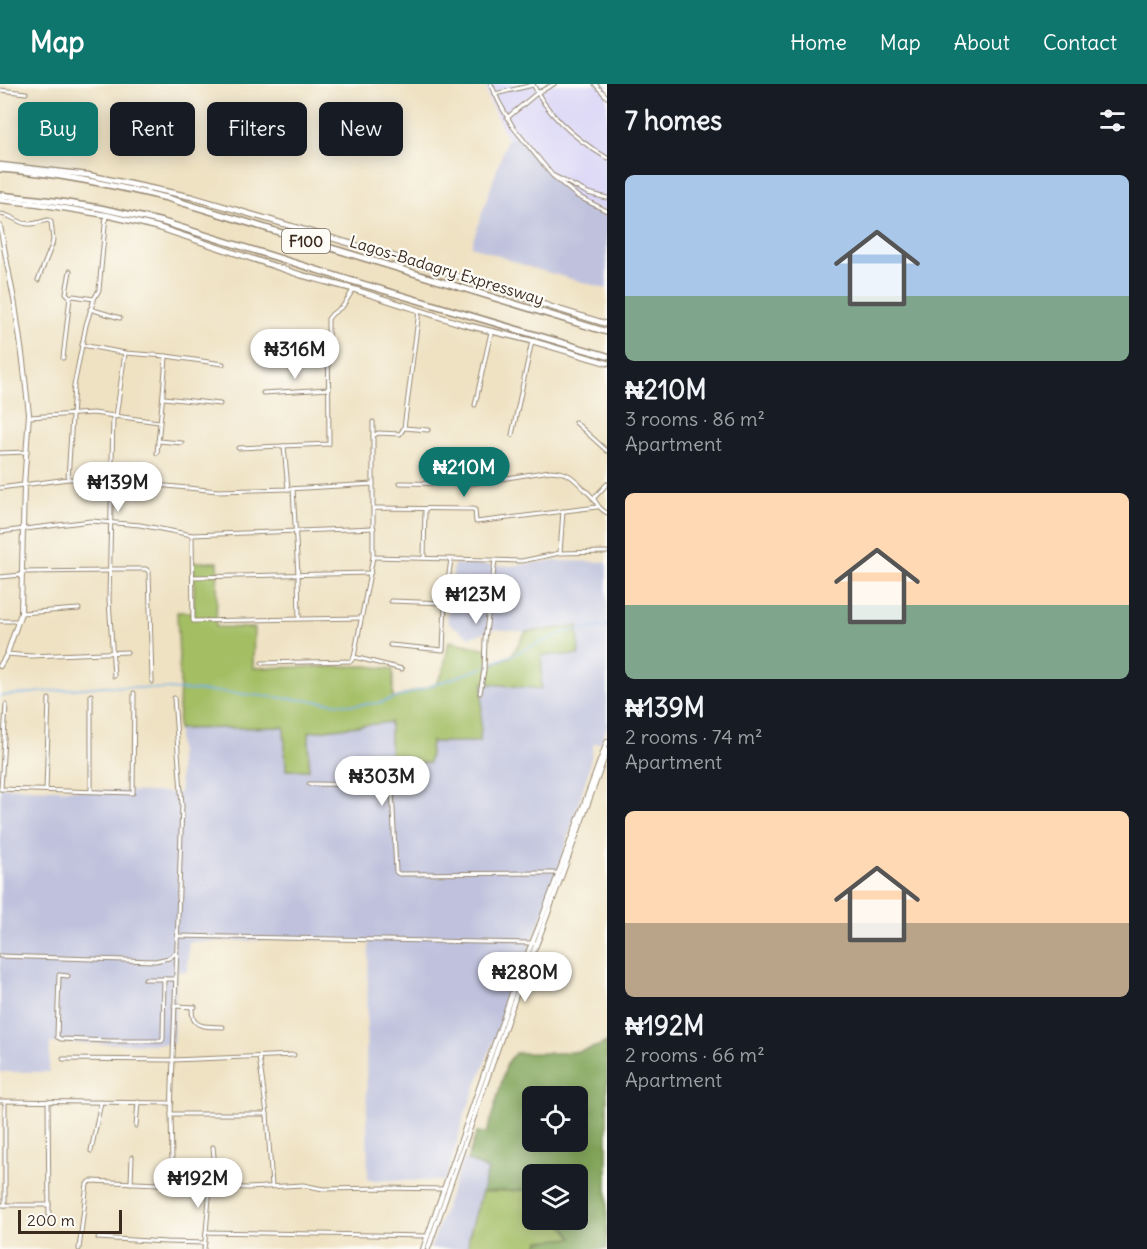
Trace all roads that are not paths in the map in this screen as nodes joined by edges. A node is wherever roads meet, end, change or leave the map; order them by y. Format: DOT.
graph roads {
  1 [pos="491,84"];
  2 [pos="533,84"];
  3 [pos="554,84"];
  4 [pos="595,84"];
  5 [pos="0,90"];
  6 [pos="26,93"];
  7 [pos="537,93"];
  8 [pos="495,94"];
  9 [pos="607,97"];
  10 [pos="507,118"];
  11 [pos="607,158"];
  12 [pos="0,167"];
  13 [pos="552,175"];
  14 [pos="0,195"];
  15 [pos="607,198"];
  16 [pos="0,200"];
  17 [pos="607,211"];
  18 [pos="0,214"];
  19 [pos="106,215"];
  20 [pos="0,225"];
  21 [pos="70,271"];
  22 [pos="38,280"];
  23 [pos="353,289"];
  24 [pos="70,297"];
  25 [pos="94,299"];
  26 [pos="90,309"];
  27 [pos="419,311"];
  28 [pos="120,318"];
  29 [pos="607,324"];
  30 [pos="491,332"];
  31 [pos="607,332"];
  32 [pos="532,341"];
  33 [pos="81,345"];
  34 [pos="261,346"];
  35 [pos="328,346"];
  36 [pos="125,353"];
  37 [pos="165,356"];
  38 [pos="607,356"];
  39 [pos="63,358"];
  40 [pos="607,363"];
  41 [pos="223,364"];
  42 [pos="329,389"];
  43 [pos="262,393"];
  44 [pos="164,398"];
  45 [pos="220,404"];
  46 [pos="475,405"];
  47 [pos="73,415"];
  48 [pos="115,416"];
  49 [pos="29,417"];
  50 [pos="159,422"];
  51 [pos="373,422"];
  52 [pos="575,422"];
  53 [pos="404,428"];
  54 [pos="428,430"];
  55 [pos="512,435"];
  56 [pos="373,436"];
  57 [pos="158,441"];
  58 [pos="182,443"];
  59 [pos="284,446"];
  60 [pos="238,448"];
  61 [pos="607,451"];
  62 [pos="27,452"];
  63 [pos="0,453"];
  64 [pos="157,453"];
  65 [pos="68,478"];
  66 [pos="111,480"];
  67 [pos="400,483"];
  68 [pos="373,484"];
  69 [pos="607,484"];
  70 [pos="24,485"];
  71 [pos="0,488"];
  72 [pos="288,489"];
  73 [pos="293,489"];
  74 [pos="593,499"];
  75 [pos="597,507"];
  76 [pos="373,508"];
  77 [pos="425,509"];
  78 [pos="563,511"];
  79 [pos="607,513"];
  80 [pos="111,523"];
  81 [pos="374,528"];
  82 [pos="24,530"];
  83 [pos="0,532"];
  84 [pos="296,532"];
  85 [pos="192,535"];
  86 [pos="607,552"];
  87 [pos="560,553"];
  88 [pos="373,557"];
  89 [pos="424,558"];
  90 [pos="451,559"];
  91 [pos="495,560"];
  92 [pos="110,570"];
  93 [pos="23,573"];
  94 [pos="371,573"];
  95 [pos="298,575"];
  96 [pos="0,577"];
  97 [pos="192,577"];
  98 [pos="391,601"];
  99 [pos="445,603"];
  100 [pos="80,609"];
  101 [pos="21,613"];
  102 [pos="299,618"];
  103 [pos="361,618"];
  104 [pos="0,621"];
  105 [pos="19,621"];
  106 [pos="390,645"];
  107 [pos="113,652"];
  108 [pos="127,652"];
  109 [pos="7,654"];
  110 [pos="354,657"];
  111 [pos="262,663"];
  112 [pos="0,666"];
  113 [pos="402,669"];
  114 [pos="114,676"];
  115 [pos="152,682"];
  116 [pos="134,693"];
  117 [pos="480,693"];
  118 [pos="91,695"];
  119 [pos="49,699"];
  120 [pos="174,699"];
  121 [pos="6,705"];
  122 [pos="607,742"];
  123 [pos="607,751"];
  124 [pos="392,766"];
  125 [pos="309,784"];
  126 [pos="390,785"];
  127 [pos="0,789"];
  128 [pos="46,790"];
  129 [pos="90,791"];
  130 [pos="558,873"];
  131 [pos="178,936"];
  132 [pos="534,944"];
  133 [pos="177,953"];
  134 [pos="0,956"];
  135 [pos="68,976"];
  136 [pos="164,978"];
  137 [pos="145,979"];
  138 [pos="175,979"];
  139 [pos="174,1006"];
  140 [pos="223,1027"];
  141 [pos="162,1040"];
  142 [pos="173,1040"];
  143 [pos="294,1055"];
  144 [pos="259,1057"];
  145 [pos="63,1059"];
  146 [pos="173,1060"];
  147 [pos="2,1101"];
  148 [pos="48,1101"];
  149 [pos="101,1102"];
  150 [pos="138,1102"];
  151 [pos="172,1103"];
  152 [pos="171,1114"];
  153 [pos="267,1114"];
  154 [pos="136,1126"];
  155 [pos="213,1147"];
  156 [pos="91,1151"];
  157 [pos="132,1157"];
  158 [pos="131,1183"];
  159 [pos="175,1185"];
  160 [pos="272,1186"];
  161 [pos="210,1187"];
  162 [pos="217,1187"];
  163 [pos="446,1190"];
  164 [pos="0,1205"];
  165 [pos="5,1205"];
  166 [pos="49,1205"];
  167 [pos="49,1218"];
  168 [pos="206,1232"];
  169 [pos="428,1236"];
  170 [pos="98,1238"];
  171 [pos="205,1243"];
  172 [pos="79,1249"];
  173 [pos="204,1249"];
  174 [pos="426,1249"];
  1 -- 8 [label="street"];
  2 -- 7 [label="street"];
  2 -- 8 [label="street"];
  3 -- 7 [label="street"];
  4 -- 9 [label="street"];
  5 -- 6 [label="street"];
  7 -- 10 [label="street"];
  7 -- 11 [label="street"];
  8 -- 10 [label="street"];
  10 -- 13 [label="street"];
  12 -- 29 [label="main road, Lagos-Badagry Expressway"];
  12 -- 31 [label="highway, Lagos-Badagry Expressway / F100"];
  13 -- 15 [label="street"];
  13 -- 17 [label="street"];
  14 -- 38 [label="highway, F100"];
  16 -- 19 [label="main road"];
  18 -- 22 [label="street"];
  19 -- 23 [label="main road"];
  19 -- 25 [label="street"];
  20 -- 49 [label="street"];
  21 -- 24 [label="street"];
  23 -- 27 [label="main road"];
  23 -- 35 [label="street"];
  24 -- 25 [label="street"];
  24 -- 39 [label="street"];
  25 -- 26 [label="street"];
  26 -- 28 [label="street"];
  26 -- 33 [label="street"];
  27 -- 30 [label="main road"];
  27 -- 53 [label="street"];
  30 -- 32 [label="main road"];
  30 -- 46 [label="street"];
  32 -- 40 [label="main road"];
  32 -- 55 [label="street"];
  33 -- 36 [label="street"];
  33 -- 47 [label="street"];
  34 -- 35 [label="street"];
  35 -- 42 [label="street"];
  36 -- 37 [label="street"];
  36 -- 48 [label="street"];
  37 -- 41 [label="street"];
  37 -- 44 [label="street"];
  42 -- 43 [label="street"];
  42 -- 59 [label="street"];
  44 -- 45 [label="street"];
  44 -- 50 [label="street"];
  47 -- 48 [label="street"];
  47 -- 49 [label="street"];
  47 -- 65 [label="street"];
  48 -- 50 [label="street"];
  48 -- 66 [label="street"];
  49 -- 62 [label="street"];
  50 -- 57 [label="street"];
  51 -- 56 [label="street"];
  52 -- 61 [label="street"];
  53 -- 54 [label="street"];
  53 -- 56 [label="street"];
  56 -- 68 [label="street"];
  57 -- 58 [label="street"];
  57 -- 64 [label="street"];
  59 -- 60 [label="street"];
  59 -- 72 [label="street"];
  62 -- 63 [label="street"];
  62 -- 70 [label="street"];
  65 -- 66 [label="street"];
  65 -- 70 [label="street"];
  66 -- 72 [label="street"];
  66 -- 80 [label="street"];
  67 -- 74 [label="street"];
  68 -- 73 [label="street"];
  68 -- 76 [label="street"];
  69 -- 74 [label="street"];
  70 -- 71 [label="street"];
  70 -- 82 [label="street"];
  72 -- 73 [label="street"];
  73 -- 84 [label="street"];
  74 -- 75 [label="street"];
  75 -- 78 [label="street"];
  75 -- 79 [label="street"];
  76 -- 77 [label="street"];
  76 -- 81 [label="street"];
  77 -- 78 [label="street"];
  77 -- 89 [label="street"];
  78 -- 87 [label="street"];
  80 -- 82 [label="street"];
  80 -- 85 [label="street"];
  80 -- 92 [label="street"];
  81 -- 84 [label="street"];
  81 -- 88 [label="street"];
  82 -- 83 [label="street"];
  82 -- 93 [label="street"];
  84 -- 85 [label="street"];
  84 -- 95 [label="street"];
  85 -- 97 [label="street"];
  86 -- 87 [label="street"];
  87 -- 91 [label="street"];
  88 -- 89 [label="street"];
  88 -- 94 [label="street"];
  89 -- 90 [label="street"];
  90 -- 91 [label="street"];
  90 -- 99 [label="street"];
  91 -- 117 [label="street"];
  92 -- 93 [label="street"];
  92 -- 107 [label="street"];
  92 -- 115 [label="street"];
  93 -- 96 [label="street"];
  93 -- 101 [label="street"];
  94 -- 95 [label="street"];
  94 -- 103 [label="street"];
  95 -- 97 [label="street"];
  95 -- 102 [label="street"];
  97 -- 102 [label="street"];
  98 -- 99 [label="street"];
  99 -- 106 [label="street"];
  100 -- 101 [label="street"];
  101 -- 105 [label="street"];
  102 -- 103 [label="street"];
  103 -- 110 [label="street"];
  104 -- 105 [label="street"];
  105 -- 109 [label="street"];
  107 -- 108 [label="street"];
  107 -- 109 [label="street"];
  107 -- 114 [label="street"];
  109 -- 112 [label="street"];
  110 -- 111 [label="street"];
  110 -- 113 [label="street"];
  116 -- 129 [label="street"];
  118 -- 129 [label="street"];
  119 -- 128 [label="street"];
  120 -- 131 [label="street"];
  121 -- 127 [label="street"];
  122 -- 130 [label="street"];
  123 -- 132 [label="street"];
  124 -- 126 [label="street"];
  125 -- 126 [label="street"];
  126 -- 130 [label="street"];
  127 -- 128 [label="street"];
  128 -- 129 [label="street"];
  130 -- 132 [label="street"];
  131 -- 132 [label="street"];
  131 -- 133 [label="street"];
  132 -- 163 [label="street"];
  133 -- 134 [label="street"];
  133 -- 138 [label="street"];
  135 -- 141 [label="street"];
  136 -- 137 [label="street"];
  136 -- 138 [label="street"];
  136 -- 141 [label="street"];
  138 -- 139 [label="street"];
  139 -- 140 [label="street"];
  139 -- 142 [label="street"];
  141 -- 142 [label="street"];
  142 -- 146 [label="street"];
  143 -- 144 [label="street"];
  144 -- 146 [label="street"];
  144 -- 153 [label="street"];
  145 -- 146 [label="street"];
  146 -- 151 [label="street"];
  147 -- 148 [label="street"];
  147 -- 165 [label="street"];
  148 -- 149 [label="street"];
  148 -- 166 [label="street"];
  149 -- 150 [label="street"];
  149 -- 156 [label="street"];
  150 -- 151 [label="street"];
  150 -- 154 [label="street"];
  151 -- 152 [label="street"];
  152 -- 153 [label="street"];
  152 -- 159 [label="street"];
  153 -- 160 [label="street"];
  155 -- 162 [label="street"];
  157 -- 158 [label="street"];
  158 -- 159 [label="street"];
  158 -- 172 [label="street"];
  159 -- 161 [label="street"];
  160 -- 162 [label="street"];
  160 -- 163 [label="street"];
  161 -- 162 [label="street"];
  161 -- 168 [label="street"];
  163 -- 169 [label="street"];
  163 -- 174 [label="street"];
  164 -- 165 [label="street"];
  165 -- 166 [label="street"];
  166 -- 167 [label="street"];
  168 -- 169 [label="street"];
  168 -- 171 [label="street"];
  169 -- 174 [label="street"];
  170 -- 171 [label="street"];
  171 -- 173 [label="street"];
}
